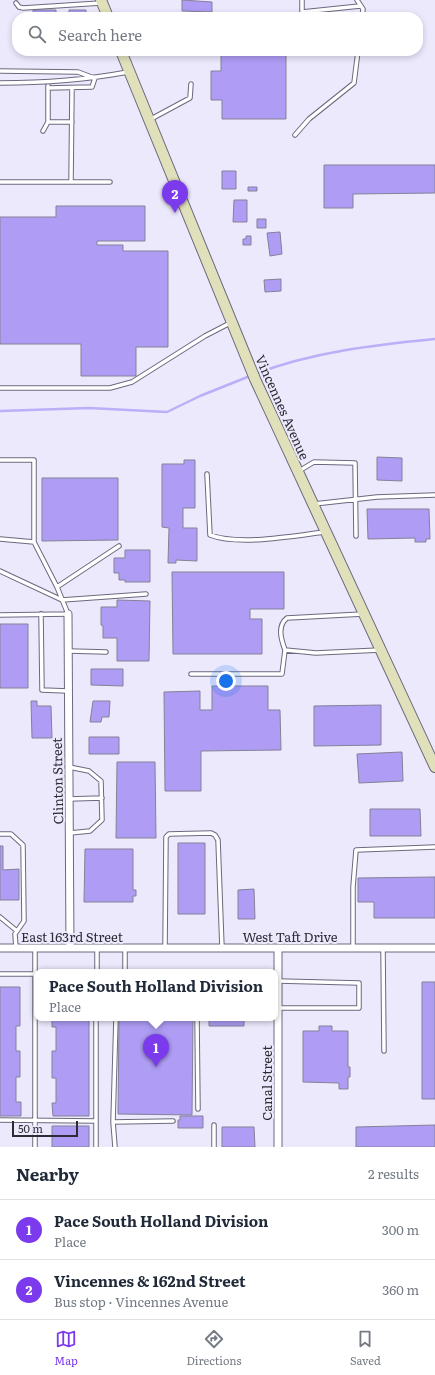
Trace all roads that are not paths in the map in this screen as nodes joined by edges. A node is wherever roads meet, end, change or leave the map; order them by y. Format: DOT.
graph roads {
  1 [pos="302,0"];
  2 [pos="357,0"];
  3 [pos="102,2"];
  4 [pos="16,3"];
  5 [pos="360,6"];
  6 [pos="106,12"];
  7 [pos="363,12"];
  8 [pos="123,56"];
  9 [pos="357,56"];
  10 [pos="0,71"];
  11 [pos="130,71"];
  12 [pos="95,78"];
  13 [pos="0,83"];
  14 [pos="48,83"];
  15 [pos="192,84"];
  16 [pos="48,88"];
  17 [pos="72,88"];
  18 [pos="150,120"];
  19 [pos="48,122"];
  20 [pos="72,122"];
  21 [pos="43,131"];
  22 [pos="296,135"];
  23 [pos="0,182"];
  24 [pos="71,182"];
  25 [pos="110,182"];
  26 [pos="232,322"];
  27 [pos="0,388"];
  28 [pos="0,460"];
  29 [pos="298,472"];
  30 [pos="206,474"];
  31 [pos="435,495"];
  32 [pos="355,499"];
  33 [pos="313,504"];
  34 [pos="326,532"];
  35 [pos="356,536"];
  36 [pos="0,539"];
  37 [pos="34,542"];
  38 [pos="120,546"];
  39 [pos="0,571"];
  40 [pos="57,587"];
  41 [pos="146,594"];
  42 [pos="62,600"];
  43 [pos="41,614"];
  44 [pos="68,614"];
  45 [pos="364,614"];
  46 [pos="0,615"];
  47 [pos="285,650"];
  48 [pos="381,650"];
  49 [pos="68,651"];
  50 [pos="106,652"];
  51 [pos="191,674"];
  52 [pos="68,691"];
  53 [pos="69,767"];
  54 [pos="435,767"];
  55 [pos="102,798"];
  56 [pos="69,800"];
  57 [pos="69,833"];
  58 [pos="0,834"];
  59 [pos="435,847"];
  60 [pos="0,917"];
  61 [pos="17,931"];
  62 [pos="0,948"];
  63 [pos="16,948"];
  64 [pos="35,948"];
  65 [pos="70,948"];
  66 [pos="97,948"];
  67 [pos="125,948"];
  68 [pos="144,948"];
  69 [pos="165,948"];
  70 [pos="222,948"];
  71 [pos="278,948"];
  72 [pos="353,948"];
  73 [pos="383,948"];
  74 [pos="435,948"];
  75 [pos="36,969"];
  76 [pos="97,969"];
  77 [pos="125,969"];
  78 [pos="0,974"];
  79 [pos="34,974"];
  80 [pos="278,982"];
  81 [pos="278,1008"];
  82 [pos="36,1021"];
  83 [pos="96,1021"];
  84 [pos="116,1021"];
  85 [pos="197,1021"];
  86 [pos="384,1051"];
  87 [pos="198,1109"];
  88 [pos="0,1120"];
  89 [pos="35,1120"];
  90 [pos="96,1121"];
  91 [pos="173,1121"];
  92 [pos="114,1122"];
  93 [pos="214,1126"];
  94 [pos="35,1147"];
  95 [pos="96,1147"];
  96 [pos="115,1147"];
  97 [pos="214,1147"];
  98 [pos="278,1147"];
  1 -- 5 [label="lane"];
  2 -- 5 [label="lane"];
  3 -- 4 [label="lane"];
  3 -- 6 [label="street"];
  5 -- 7 [label="lane"];
  8 -- 11 [label="street, Vincennes Avenue"];
  9 -- 22 [label="lane"];
  10 -- 12 [label="lane"];
  11 -- 12 [label="lane"];
  11 -- 18 [label="street, Vincennes Avenue"];
  12 -- 14 [label="lane"];
  12 -- 17 [label="lane"];
  13 -- 14 [label="lane"];
  14 -- 16 [label="lane"];
  15 -- 18 [label="lane"];
  16 -- 17 [label="lane"];
  16 -- 19 [label="lane"];
  17 -- 20 [label="lane"];
  18 -- 26 [label="street, Vincennes Avenue"];
  19 -- 20 [label="lane"];
  19 -- 21 [label="lane"];
  20 -- 24 [label="lane"];
  23 -- 24 [label="lane"];
  24 -- 25 [label="lane"];
  26 -- 27 [label="lane"];
  26 -- 29 [label="street, Vincennes Avenue"];
  28 -- 37 [label="lane"];
  29 -- 32 [label="lane"];
  29 -- 33 [label="street, Vincennes Avenue"];
  30 -- 34 [label="lane"];
  31 -- 32 [label="lane"];
  32 -- 33 [label="lane"];
  32 -- 35 [label="lane"];
  33 -- 34 [label="street, Vincennes Avenue"];
  34 -- 45 [label="street, Vincennes Avenue"];
  36 -- 37 [label="lane"];
  37 -- 40 [label="lane"];
  38 -- 40 [label="lane"];
  39 -- 42 [label="lane"];
  40 -- 42 [label="lane"];
  41 -- 42 [label="lane"];
  42 -- 44 [label="lane"];
  43 -- 44 [label="lane"];
  43 -- 46 [label="lane"];
  43 -- 52 [label="lane"];
  44 -- 49 [label="street, Clinton Street"];
  45 -- 47 [label="lane"];
  45 -- 48 [label="street, Vincennes Avenue"];
  47 -- 48 [label="lane"];
  47 -- 51 [label="lane"];
  48 -- 54 [label="street, Vincennes Avenue"];
  49 -- 50 [label="lane"];
  49 -- 52 [label="street, Clinton Street"];
  52 -- 53 [label="street, Clinton Street"];
  53 -- 55 [label="lane"];
  53 -- 56 [label="street, Clinton Street"];
  55 -- 56 [label="lane"];
  55 -- 57 [label="lane"];
  56 -- 57 [label="street, Clinton Street"];
  57 -- 65 [label="street, Clinton Street"];
  58 -- 61 [label="lane"];
  59 -- 72 [label="lane"];
  60 -- 61 [label="lane"];
  61 -- 63 [label="lane"];
  62 -- 63 [label="street, East 163rd Street"];
  63 -- 64 [label="street, East 163rd Street"];
  64 -- 65 [label="street, East 163rd Street"];
  64 -- 75 [label="lane"];
  65 -- 66 [label="street, East 163rd Street"];
  66 -- 67 [label="street, East 163rd Street"];
  66 -- 76 [label="lane"];
  67 -- 68 [label="street, East 163rd Street"];
  67 -- 77 [label="lane"];
  68 -- 69 [label="street, West Taft Drive"];
  69 -- 70 [label="street, West Taft Drive"];
  69 -- 70 [label="lane"];
  70 -- 71 [label="street, West Taft Drive"];
  71 -- 72 [label="street, West Taft Drive"];
  71 -- 80 [label="street, Canal Street"];
  72 -- 73 [label="street, West Taft Drive"];
  73 -- 74 [label="street, West Taft Drive"];
  73 -- 86 [label="lane"];
  78 -- 79 [label="lane"];
  80 -- 81 [label="street, Canal Street"];
  80 -- 81 [label="lane"];
  81 -- 98 [label="street, Canal Street"];
  82 -- 89 [label="lane"];
  83 -- 90 [label="lane"];
  84 -- 92 [label="lane"];
  85 -- 87 [label="lane"];
  88 -- 89 [label="lane"];
  89 -- 90 [label="lane"];
  89 -- 94 [label="lane"];
  90 -- 95 [label="lane"];
  91 -- 92 [label="lane"];
  92 -- 96 [label="lane"];
  93 -- 97 [label="lane"];
}
